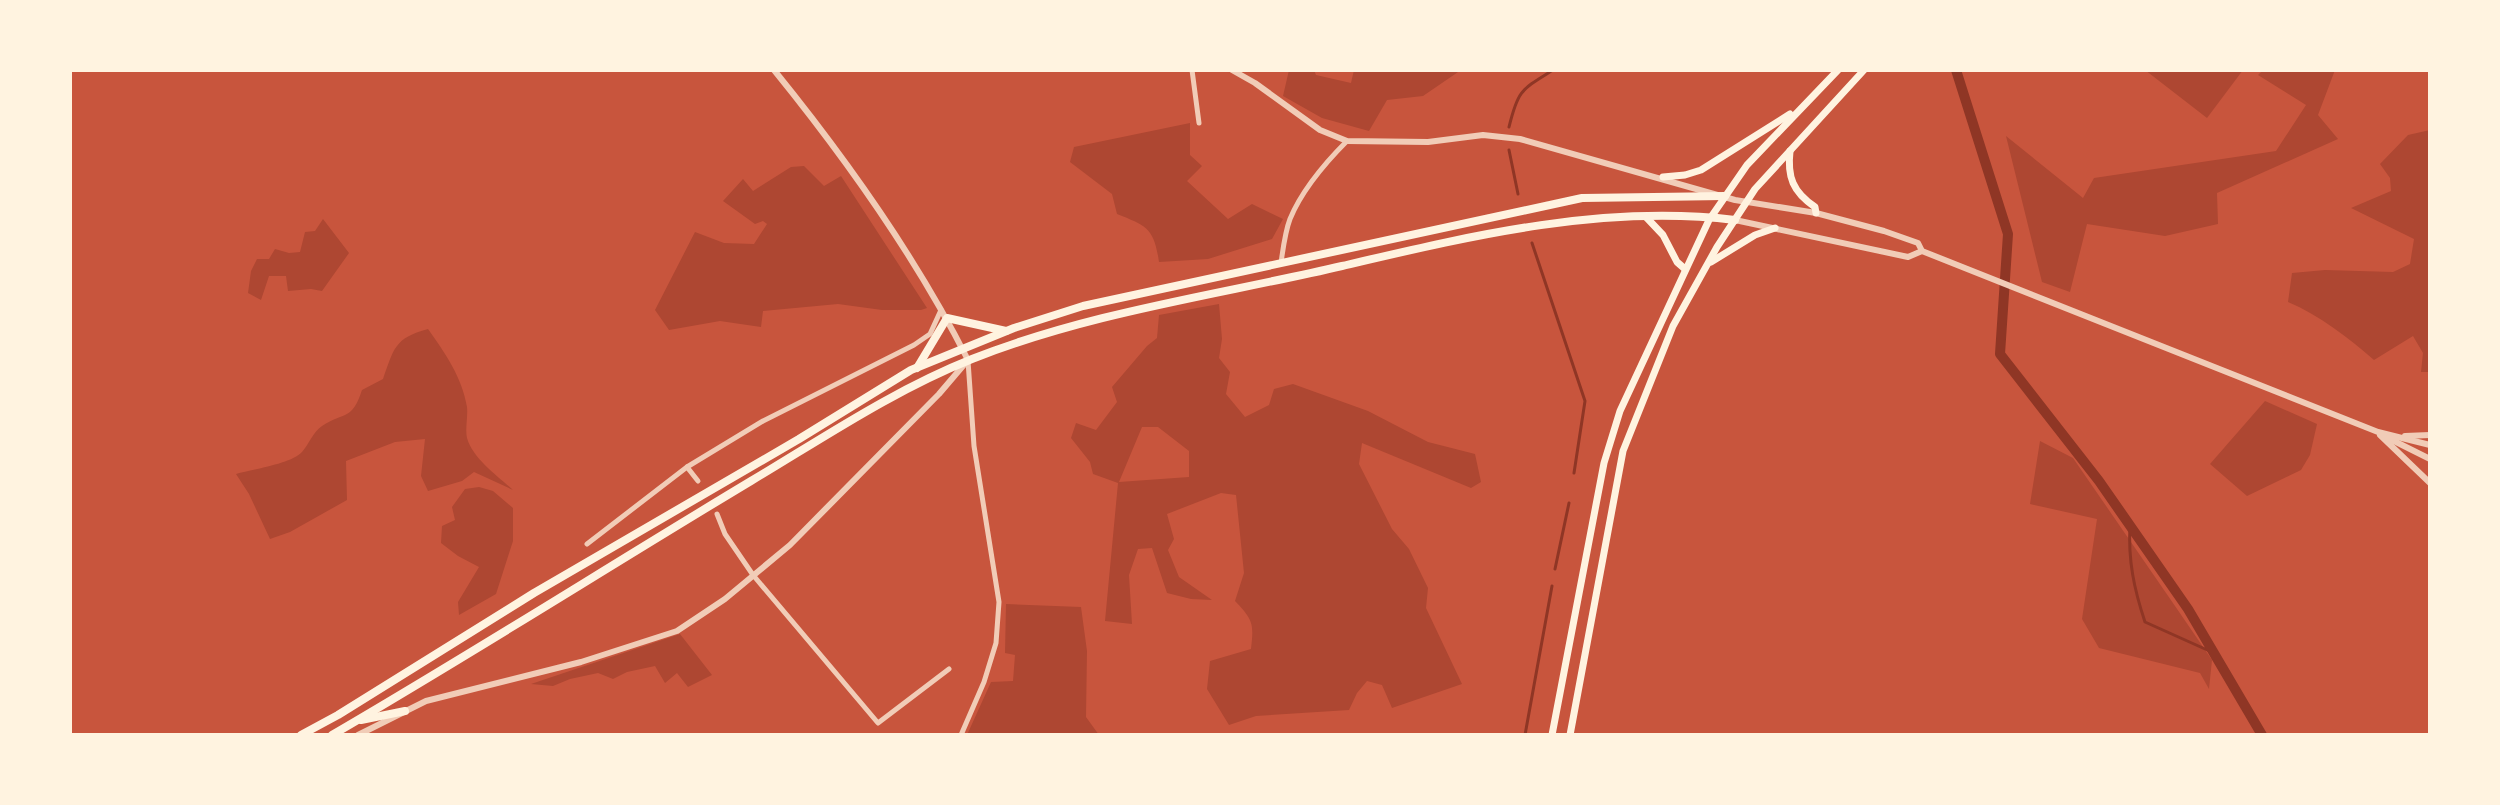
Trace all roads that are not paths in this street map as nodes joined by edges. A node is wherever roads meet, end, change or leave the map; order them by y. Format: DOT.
graph roads {
  1 [pos="774,70"];
  2 [pos="1192,70"];
  3 [pos="1232,70"];
  4 [pos="1838,70"];
  5 [pos="1864,70"];
  6 [pos="1799,109"];
  7 [pos="1199,123"];
  8 [pos="1347,141"];
  9 [pos="1790,150"];
  10 [pos="1663,177"];
  11 [pos="1725,196"];
  12 [pos="1747,201"];
  13 [pos="1816,213"];
  14 [pos="1646,217"];
  15 [pos="1711,217"];
  16 [pos="1735,220"];
  17 [pos="1775,228"];
  18 [pos="1922,251"];
  19 [pos="1281,263"];
  20 [pos="1706,266"];
  21 [pos="1685,269"];
  22 [pos="941,310"];
  23 [pos="947,318"];
  24 [pos="1006,331"];
  25 [pos="963,349"];
  26 [pos="968,360"];
  27 [pos="917,368"];
  28 [pos="2378,432"];
  29 [pos="2430,435"];
  30 [pos="2397,437"];
  31 [pos="2430,445"];
  32 [pos="2430,459"];
  33 [pos="687,467"];
  34 [pos="698,481"];
  35 [pos="2430,483"];
  36 [pos="717,514"];
  37 [pos="587,544"];
  38 [pos="753,575"];
  39 [pos="949,669"];
  40 [pos="405,711"];
  41 [pos="357,721"];
  42 [pos="301,735"];
  43 [pos="332,735"];
  44 [pos="358,735"];
  45 [pos="961,735"];
  46 [pos="1552,735"];
  47 [pos="1570,735"];
  1 -- 22 [label="street"];
  2 -- 7 [label="street"];
  3 -- 8 [label="street"];
  4 -- 6 [label="main road"];
  5 -- 9 [label="main road"];
  6 -- 10 [label="main road"];
  6 -- 11 [label="main road"];
  8 -- 10 [label="street"];
  8 -- 19 [label="street"];
  9 -- 12 [label="main road"];
  9 -- 13 [label="main road"];
  10 -- 11 [label="street"];
  11 -- 12 [label="street"];
  11 -- 15 [label="main road"];
  11 -- 19 [label="main road"];
  12 -- 13 [label="street"];
  12 -- 16 [label="main road"];
  13 -- 18 [label="street"];
  14 -- 15 [label="main road"];
  14 -- 21 [label="main road"];
  14 -- 26 [label="main road"];
  15 -- 16 [label="main road"];
  15 -- 21 [label="main road"];
  16 -- 17 [label="street"];
  16 -- 20 [label="main road"];
  17 -- 18 [label="street"];
  17 -- 20 [label="main road"];
  18 -- 28 [label="street"];
  19 -- 24 [label="main road"];
  20 -- 47 [label="main road"];
  21 -- 46 [label="main road"];
  22 -- 23 [label="street"];
  22 -- 33 [label="street"];
  23 -- 24 [label="main road"];
  23 -- 25 [label="street"];
  23 -- 27 [label="main road"];
  24 -- 25 [label="main road"];
  25 -- 26 [label="street"];
  25 -- 27 [label="main road"];
  26 -- 38 [label="street"];
  26 -- 41 [label="main road"];
  26 -- 45 [label="street"];
  27 -- 42 [label="main road"];
  28 -- 30 [label="street"];
  28 -- 32 [label="street"];
  28 -- 35 [label="street"];
  29 -- 30 [label="street"];
  30 -- 31 [label="street"];
  33 -- 34 [label="street"];
  33 -- 37 [label="street"];
  36 -- 38 [label="street"];
  38 -- 39 [label="street"];
  38 -- 40 [label="street"];
  40 -- 41 [label="main road"];
  40 -- 44 [label="street"];
  41 -- 43 [label="main road"];
}
